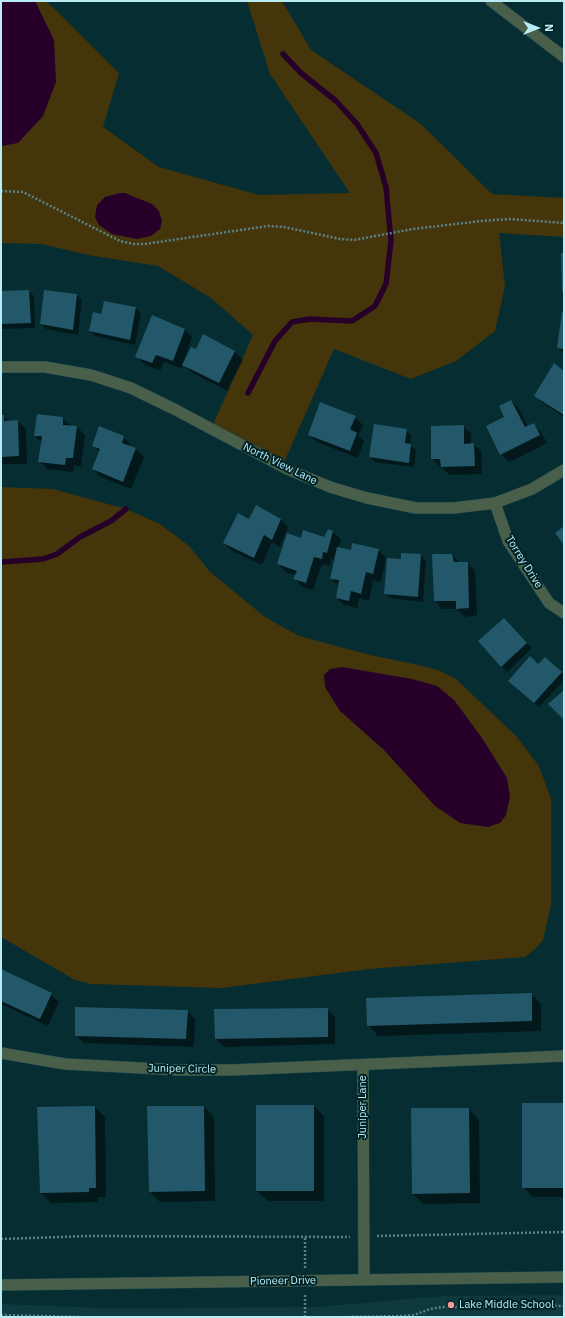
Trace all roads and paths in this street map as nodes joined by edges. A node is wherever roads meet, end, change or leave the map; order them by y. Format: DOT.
graph roads {
  1 [pos="491,1"];
  2 [pos="564,57"];
  3 [pos="1,191"];
  4 [pos="564,224"];
  5 [pos="1,367"];
  6 [pos="564,470"];
  7 [pos="496,503"];
  8 [pos="564,613"];
  9 [pos="1,1053"];
  10 [pos="564,1056"];
  11 [pos="363,1064"];
  12 [pos="564,1232"];
  13 [pos="387,1236"];
  14 [pos="346,1237"];
  15 [pos="1,1239"];
  16 [pos="564,1277"];
  17 [pos="364,1279"];
  18 [pos="1,1285"];
  19 [pos="564,1306"];
  20 [pos="1,1315"];
  21 [pos="80,1317"];
  22 [pos="344,1317"];
  1 -- 2 [label="street"];
  3 -- 4 [label="path"];
  5 -- 7 [label="street, North View Lane"];
  6 -- 7 [label="street, North View Lane"];
  7 -- 8 [label="street, Torrey Drive"];
  9 -- 11 [label="street, Juniper Circle"];
  10 -- 11 [label="street, Juniper Lane"];
  11 -- 17 [label="street, Juniper Lane"];
  12 -- 13 [label="path"];
  14 -- 15 [label="path"];
  16 -- 17 [label="street, Pioneer Drive"];
  17 -- 18 [label="street, Pioneer Drive"];
  19 -- 22 [label="path"];
  20 -- 21 [label="path"];
}
